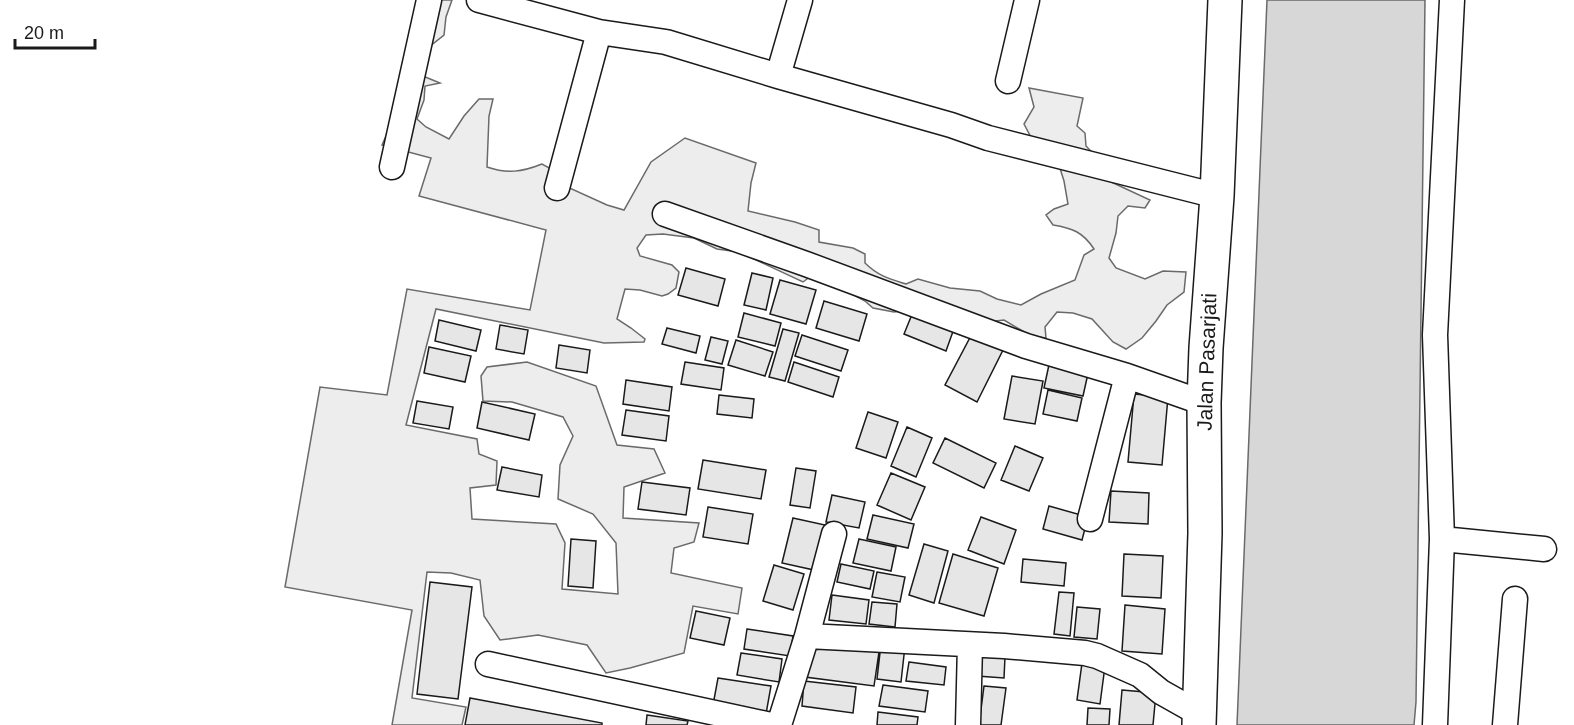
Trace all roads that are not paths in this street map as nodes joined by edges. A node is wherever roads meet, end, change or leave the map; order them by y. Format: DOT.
graph roads {
  1 [pos="429,0"];
  2 [pos="479,0"];
  3 [pos="800,0"];
  4 [pos="1027,0"];
  5 [pos="1225,0"];
  6 [pos="1452,0"];
  7 [pos="599,32"];
  8 [pos="778,76"];
  9 [pos="1008,81"];
  10 [pos="392,167"];
  11 [pos="557,188"];
  12 [pos="1216,196"];
  13 [pos="664,214"];
  14 [pos="1127,376"];
  15 [pos="1204,403"];
  16 [pos="1090,519"];
  17 [pos="834,534"];
  18 [pos="1442,539"];
  19 [pos="1544,549"];
  20 [pos="1515,599"];
  21 [pos="807,636"];
  22 [pos="970,645"];
  23 [pos="488,664"];
  24 [pos="1199,719"];
  25 [pos="771,725"];
  26 [pos="779,725"];
  27 [pos="968,725"];
  28 [pos="1435,725"];
  29 [pos="1505,725"];
  1 -- 10 [label="street"];
  2 -- 7 [label="street"];
  3 -- 8 [label="street"];
  4 -- 9 [label="street"];
  5 -- 12 [label="main road, Jalan Pasarjati"];
  6 -- 18 [label="street"];
  7 -- 8 [label="street"];
  7 -- 11 [label="street"];
  8 -- 12 [label="street"];
  12 -- 15 [label="main road, Jalan Pasarjati"];
  13 -- 14 [label="street"];
  14 -- 15 [label="street"];
  14 -- 16 [label="street"];
  15 -- 24 [label="main road, Jalan Pasarjati"];
  17 -- 21 [label="street"];
  18 -- 19 [label="street"];
  18 -- 28 [label="street"];
  20 -- 29 [label="street"];
  21 -- 22 [label="street"];
  21 -- 26 [label="street"];
  22 -- 24 [label="street"];
  22 -- 27 [label="street"];
  23 -- 25 [label="street"];
}
